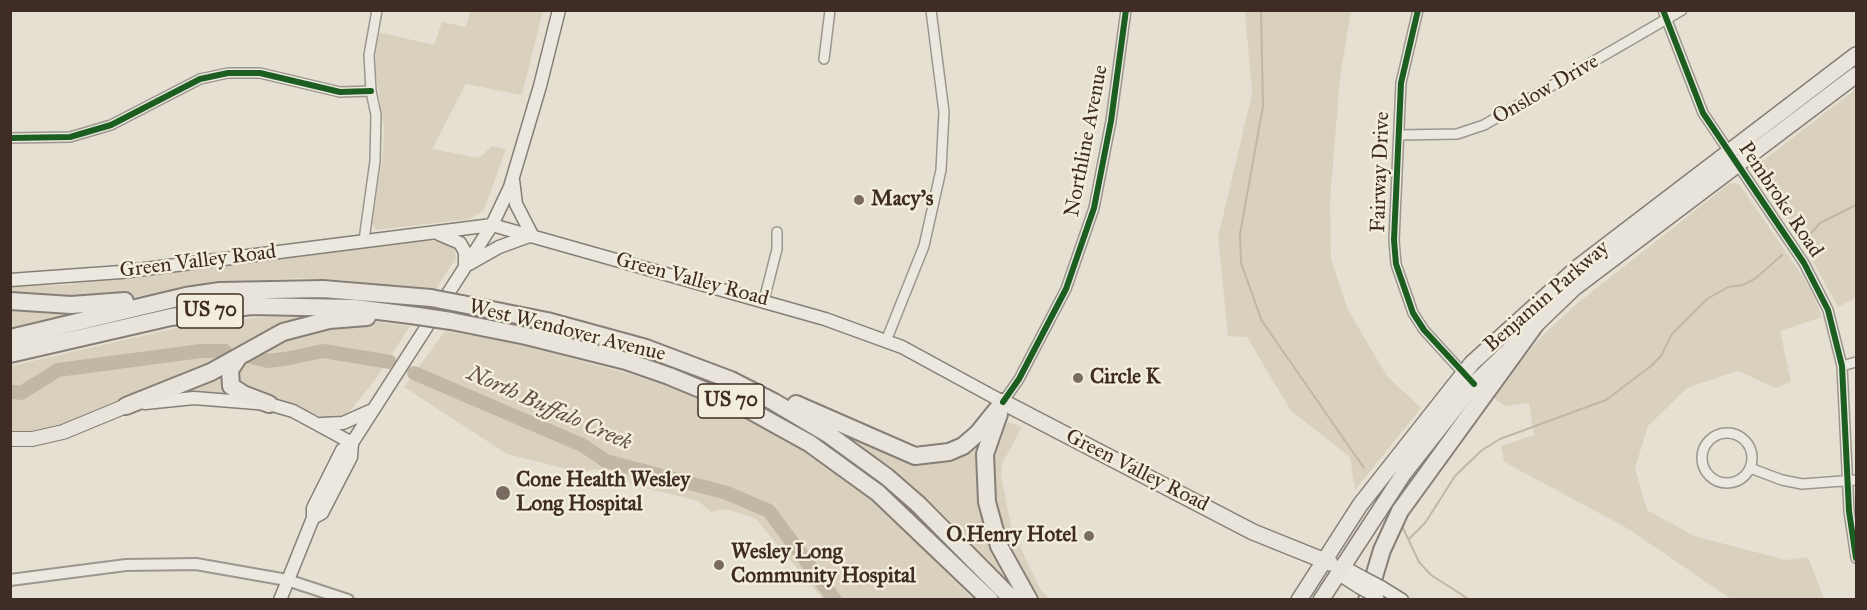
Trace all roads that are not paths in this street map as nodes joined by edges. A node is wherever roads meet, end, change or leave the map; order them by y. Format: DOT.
graph roads {
  1 [pos="377,10"];
  2 [pos="559,10"];
  3 [pos="830,10"];
  4 [pos="931,10"];
  5 [pos="1126,10"];
  6 [pos="1418,10"];
  7 [pos="1682,10"];
  8 [pos="1664,15"];
  9 [pos="1857,55"];
  10 [pos="824,59"];
  11 [pos="1857,75"];
  12 [pos="371,91"];
  13 [pos="1399,135"];
  14 [pos="10,138"];
  15 [pos="1733,160"];
  16 [pos="513,174"];
  17 [pos="492,225"];
  18 [pos="432,232"];
  19 [pos="777,232"];
  20 [pos="532,235"];
  21 [pos="364,240"];
  22 [pos="466,267"];
  23 [pos="10,280"];
  24 [pos="186,296"];
  25 [pos="764,300"];
  26 [pos="10,301"];
  27 [pos="416,316"];
  28 [pos="1536,325"];
  29 [pos="10,338"];
  30 [pos="886,341"];
  31 [pos="10,354"];
  32 [pos="238,358"];
  33 [pos="1857,362"];
  34 [pos="1842,366"];
  35 [pos="1468,379"];
  36 [pos="731,380"];
  37 [pos="1003,402"];
  38 [pos="269,404"];
  39 [pos="126,406"];
  40 [pos="374,408"];
  41 [pos="316,423"];
  42 [pos="10,439"];
  43 [pos="352,443"];
  44 [pos="1750,468"];
  45 [pos="1851,481"];
  46 [pos="1857,558"];
  47 [pos="1323,561"];
  48 [pos="1340,569"];
  49 [pos="964,576"];
  50 [pos="10,580"];
  51 [pos="287,580"];
  52 [pos="1371,591"];
  53 [pos="280,600"];
  54 [pos="348,600"];
  55 [pos="982,600"];
  56 [pos="990,600"];
  57 [pos="1012,600"];
  58 [pos="1029,600"];
  59 [pos="1299,600"];
  60 [pos="1321,600"];
  61 [pos="1402,600"];
  1 -- 12 [label="street"];
  2 -- 16 [label="main road"];
  3 -- 10 [label="street"];
  4 -- 30 [label="street"];
  5 -- 37 [label="street, Northline Avenue"];
  6 -- 13 [label="street, Fairway Drive"];
  7 -- 8 [label="street, Onslow Drive"];
  8 -- 13 [label="street, Onslow Drive"];
  8 -- 15 [label="street, Pembroke Road"];
  9 -- 15 [label="highway, Benjamin Parkway"];
  11 -- 15 [label="highway, Benjamin Parkway"];
  12 -- 14 [label="street"];
  12 -- 21 [label="street"];
  13 -- 35 [label="street, Fairway Drive"];
  15 -- 28 [label="highway, Benjamin Parkway"];
  15 -- 34 [label="street, Pembroke Road"];
  15 -- 35 [label="highway, Benjamin Parkway"];
  16 -- 17 [label="main road"];
  16 -- 20 [label="main road"];
  17 -- 18 [label="main road, Green Valley Road"];
  17 -- 20 [label="main road, Green Valley Road"];
  17 -- 22 [label="main road"];
  18 -- 21 [label="main road, Green Valley Road"];
  18 -- 22 [label="main road"];
  19 -- 25 [label="street"];
  20 -- 22 [label="main road"];
  20 -- 25 [label="main road, Green Valley Road"];
  21 -- 23 [label="main road, Green Valley Road"];
  22 -- 40 [label="main road"];
  24 -- 26 [label="highway"];
  24 -- 29 [label="highway, West Wendover Avenue / US 70"];
  24 -- 36 [label="highway, West Wendover Avenue / US 70, bridge"];
  25 -- 30 [label="main road, Green Valley Road"];
  27 -- 31 [label="highway, West Wendover Avenue / US 70"];
  27 -- 32 [label="highway"];
  27 -- 49 [label="highway, West Wendover Avenue / US 70, bridge"];
  28 -- 35 [label="highway, Benjamin Parkway"];
  28 -- 52 [label="highway"];
  30 -- 37 [label="main road, Green Valley Road"];
  32 -- 38 [label="highway"];
  32 -- 39 [label="highway"];
  33 -- 34 [label="street"];
  34 -- 45 [label="street, Pembroke Road"];
  35 -- 47 [label="highway, Benjamin Parkway"];
  35 -- 48 [label="highway, Benjamin Parkway"];
  36 -- 37 [label="highway"];
  36 -- 57 [label="highway, West Wendover Avenue / US 70"];
  37 -- 47 [label="highway, Green Valley Road"];
  37 -- 58 [label="highway"];
  38 -- 39 [label="main road"];
  38 -- 41 [label="main road"];
  39 -- 42 [label="main road"];
  40 -- 41 [label="main road"];
  40 -- 43 [label="main road"];
  41 -- 43 [label="main road"];
  43 -- 51 [label="main road"];
  44 -- 44 [label="street"];
  44 -- 45 [label="street"];
  45 -- 46 [label="street, Pembroke Road"];
  47 -- 48 [label="highway, Green Valley Road"];
  47 -- 59 [label="highway, Benjamin Parkway"];
  48 -- 52 [label="main road, Green Valley Road"];
  48 -- 60 [label="highway, Benjamin Parkway"];
  49 -- 55 [label="highway"];
  49 -- 56 [label="highway, West Wendover Avenue / US 70"];
  50 -- 51 [label="street"];
  51 -- 53 [label="main road"];
  51 -- 54 [label="street"];
  52 -- 61 [label="main road, Green Valley Road"];
}
